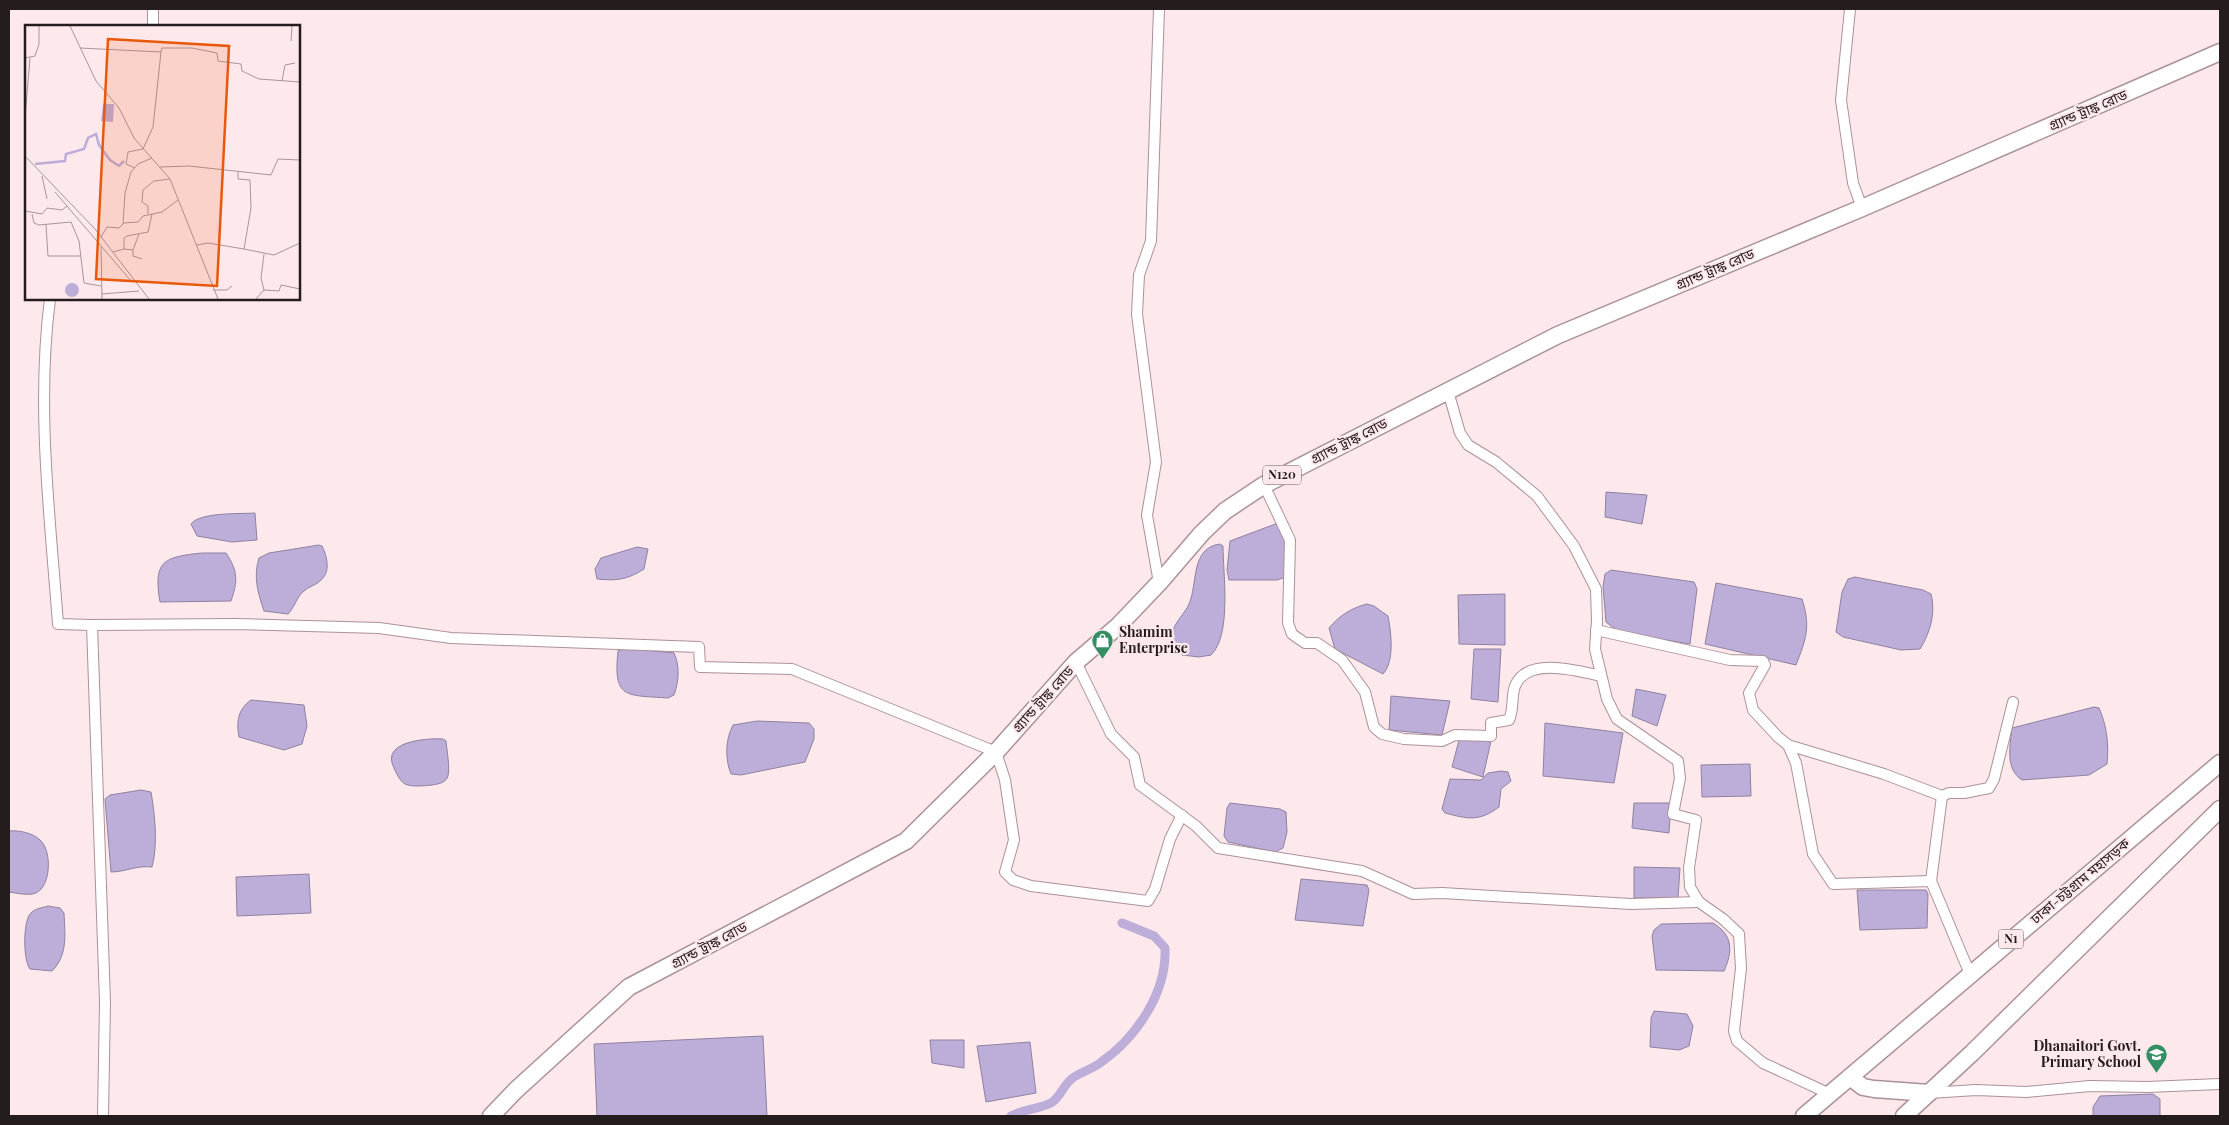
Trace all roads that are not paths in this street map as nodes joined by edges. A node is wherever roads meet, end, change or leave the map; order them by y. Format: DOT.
graph roads {
  1 [pos="153,9"];
  2 [pos="1160,9"];
  3 [pos="1850,9"];
  4 [pos="152,25"];
  5 [pos="2220,52"];
  6 [pos="1862,208"];
  7 [pos="50,300"];
  8 [pos="1448,391"];
  9 [pos="1264,485"];
  10 [pos="1159,583"];
  11 [pos="92,625"];
  12 [pos="1596,630"];
  13 [pos="1076,662"];
  14 [pos="1600,676"];
  15 [pos="2013,702"];
  16 [pos="1788,745"];
  17 [pos="996,752"];
  18 [pos="2220,763"];
  19 [pos="1942,796"];
  20 [pos="2220,810"];
  21 [pos="1182,816"];
  22 [pos="1931,881"];
  23 [pos="1699,902"];
  24 [pos="1970,974"];
  25 [pos="1850,1077"];
  26 [pos="2220,1084"];
  27 [pos="1929,1093"];
  28 [pos="1830,1094"];
  29 [pos="103,1116"];
  30 [pos="491,1116"];
  31 [pos="1804,1116"];
  32 [pos="1904,1116"];
  1 -- 4 [label="street"];
  2 -- 10 [label="street"];
  3 -- 6 [label="street"];
  5 -- 6 [label="highway, গ্র্যান্ড ট্রাঙ্ক রোড / N120"];
  6 -- 8 [label="highway, গ্র্যান্ড ট্রাঙ্ক রোড / N120"];
  7 -- 11 [label="street"];
  8 -- 9 [label="highway, গ্র্যান্ড ট্রাঙ্ক রোড / N120"];
  8 -- 12 [label="street"];
  9 -- 10 [label="highway, গ্র্যান্ড ট্রাঙ্ক রোড / N120"];
  9 -- 14 [label="street"];
  10 -- 13 [label="highway, গ্র্যান্ড ট্রাঙ্ক রোড / N120"];
  11 -- 17 [label="street"];
  11 -- 29 [label="street"];
  12 -- 14 [label="street"];
  12 -- 16 [label="street"];
  13 -- 17 [label="highway, গ্র্যান্ড ট্রাঙ্ক রোড / N120"];
  13 -- 21 [label="street"];
  14 -- 23 [label="street"];
  15 -- 19 [label="street"];
  16 -- 19 [label="street"];
  16 -- 22 [label="street"];
  17 -- 21 [label="street"];
  17 -- 30 [label="highway, গ্র্যান্ড ট্রাঙ্ক রোড / N120"];
  18 -- 24 [label="highway, ঢাকা-চট্টগ্রাম মহাসড়ক / N1"];
  19 -- 22 [label="street"];
  20 -- 27 [label="highway"];
  21 -- 23 [label="street"];
  22 -- 24 [label="street"];
  23 -- 28 [label="street"];
  24 -- 25 [label="highway, ঢাকা-চট্টগ্রাম মহাসড়ক / N1"];
  25 -- 27 [label="highway"];
  25 -- 28 [label="highway, ঢাকা-চট্টগ্রাম মহাসড়ক / N1"];
  26 -- 27 [label="street"];
  27 -- 32 [label="highway"];
  28 -- 31 [label="highway, ঢাকা-চট্টগ্রাম মহাসড়ক / N1"];
}
